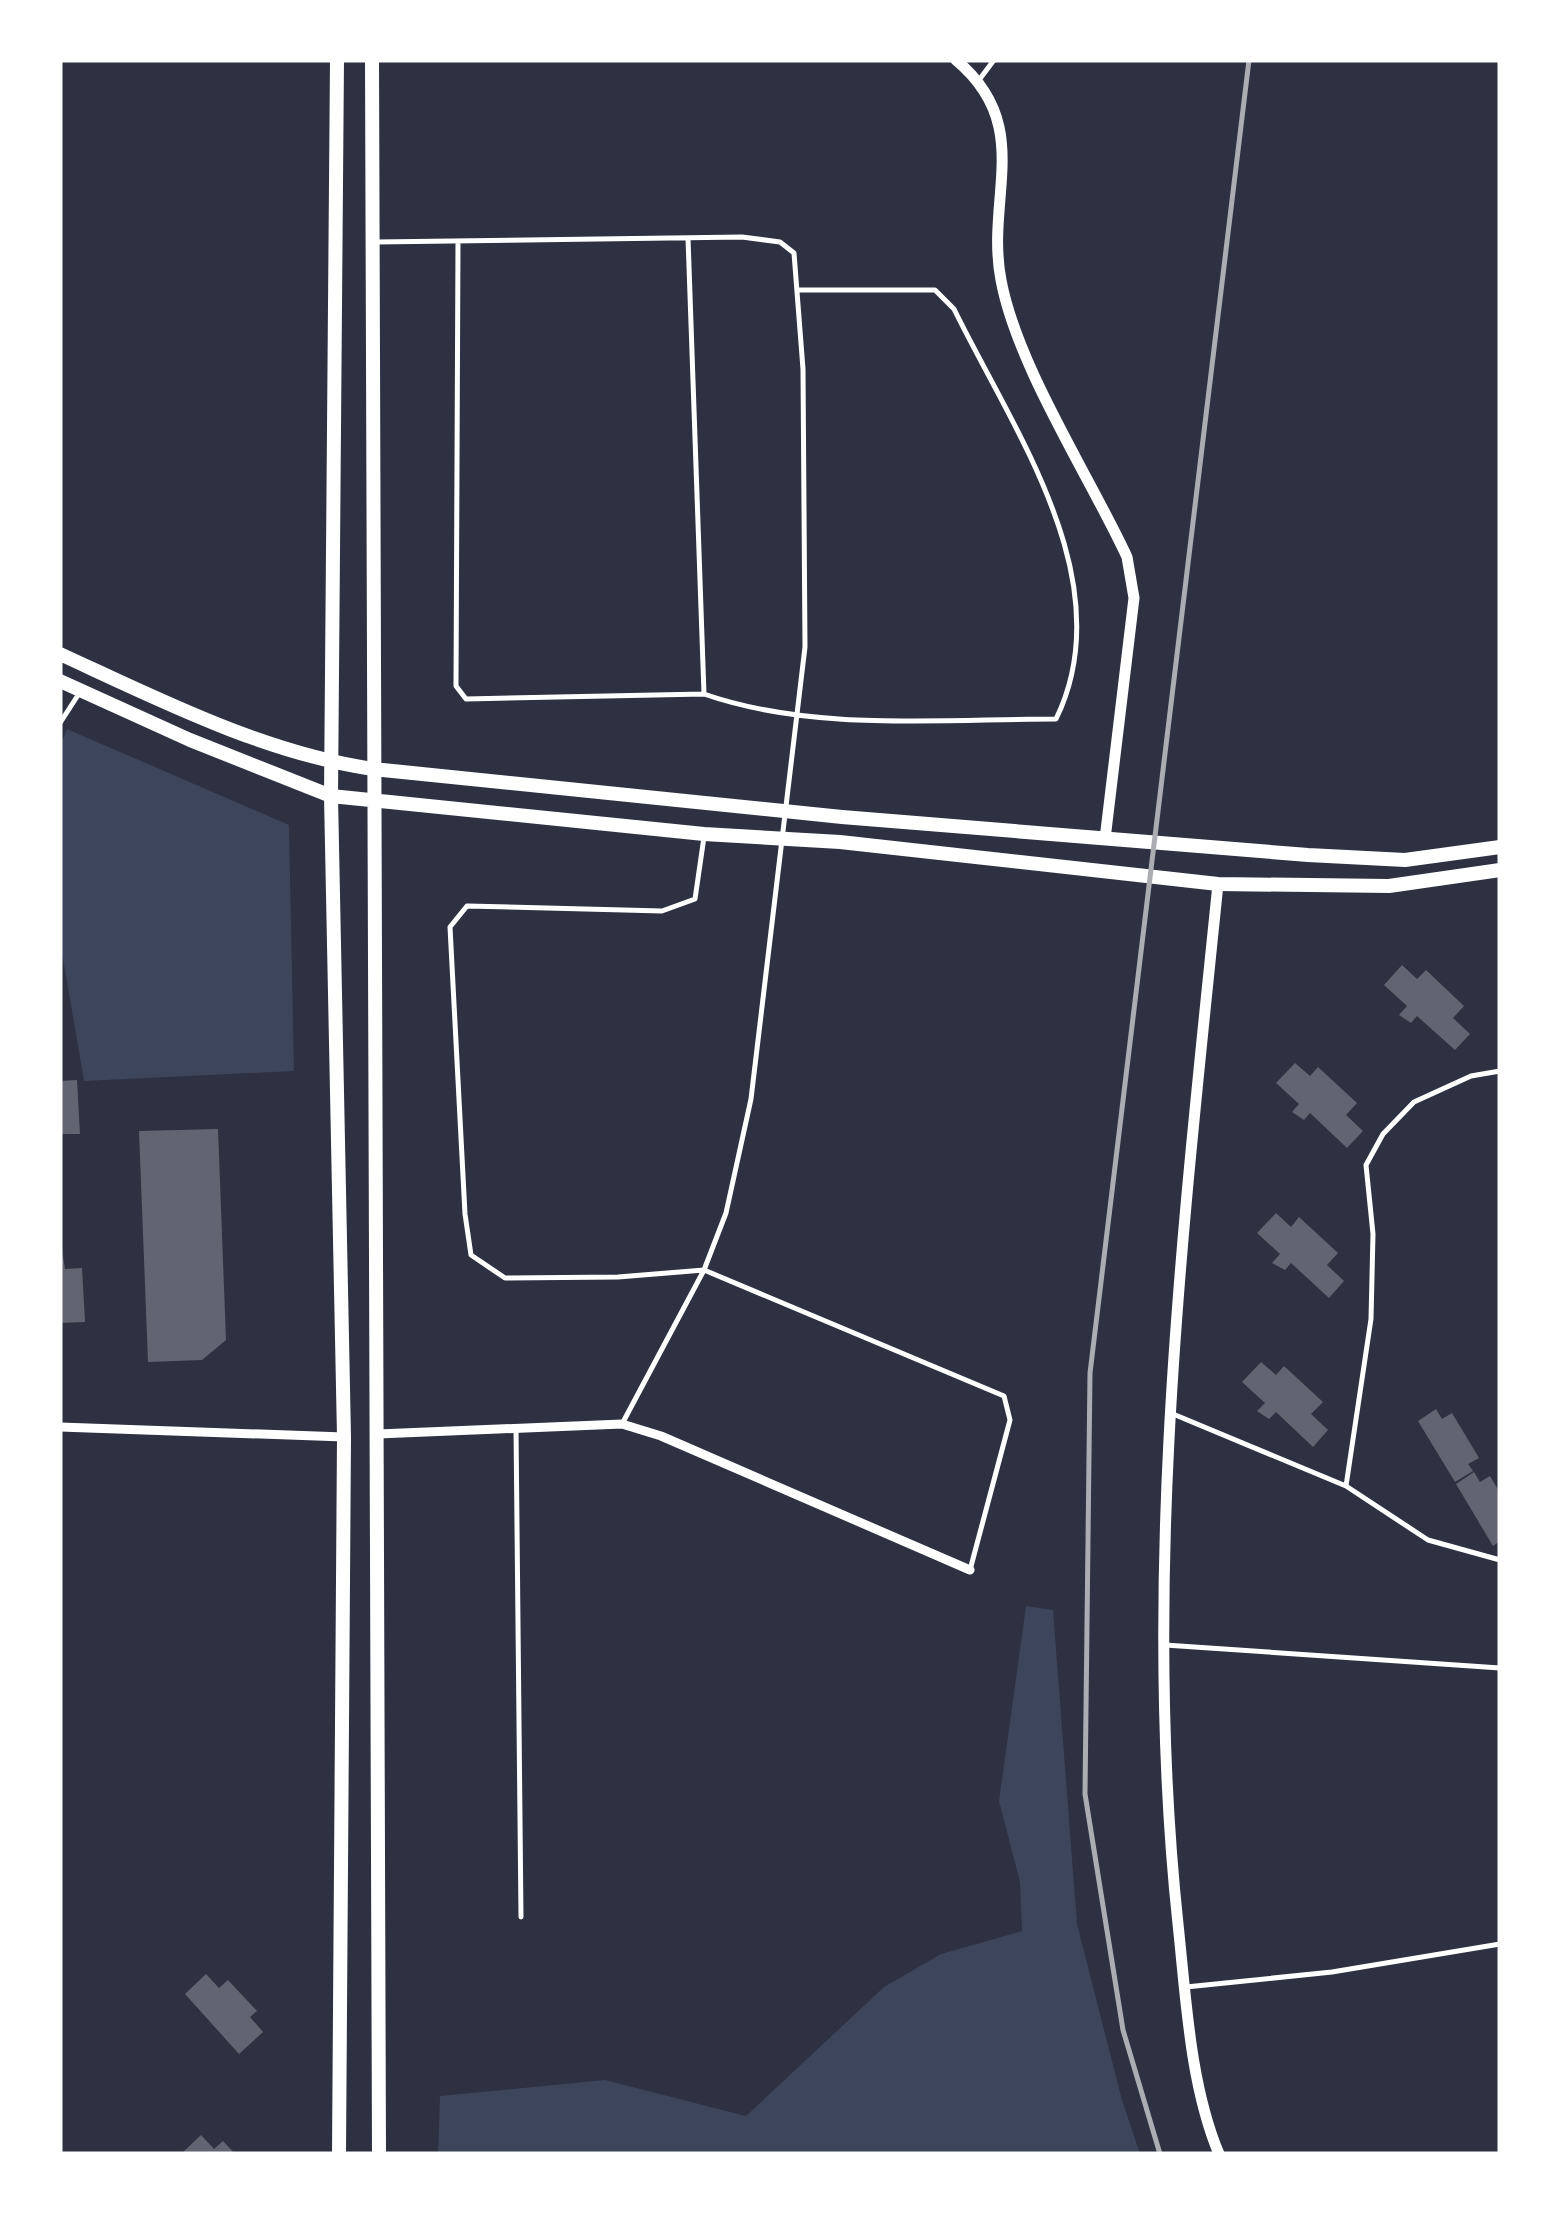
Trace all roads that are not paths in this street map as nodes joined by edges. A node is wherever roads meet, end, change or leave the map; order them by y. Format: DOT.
graph roads {
  1 [pos="337,60"];
  2 [pos="372,60"];
  3 [pos="956,60"];
  4 [pos="994,60"];
  5 [pos="977,82"];
  6 [pos="688,238"];
  7 [pos="458,241"];
  8 [pos="373,242"];
  9 [pos="797,290"];
  10 [pos="60,654"];
  11 [pos="60,681"];
  12 [pos="81,690"];
  13 [pos="704,694"];
  14 [pos="60,724"];
  15 [pos="332,763"];
  16 [pos="373,769"];
  17 [pos="330,796"];
  18 [pos="372,801"];
  19 [pos="704,834"];
  20 [pos="1105,838"];
  21 [pos="1500,847"];
  22 [pos="1500,870"];
  23 [pos="1218,884"];
  24 [pos="1500,1070"];
  25 [pos="704,1270"];
  26 [pos="1172,1414"];
  27 [pos="622,1424"];
  28 [pos="60,1428"];
  29 [pos="516,1428"];
  30 [pos="378,1434"];
  31 [pos="344,1437"];
  32 [pos="1346,1486"];
  33 [pos="1500,1560"];
  34 [pos="970,1570"];
  35 [pos="1162,1645"];
  36 [pos="1500,1668"];
  37 [pos="522,1918"];
  38 [pos="1500,1944"];
  39 [pos="1185,1988"];
  40 [pos="339,2154"];
  41 [pos="379,2154"];
  42 [pos="1219,2154"];
  1 -- 15 [label="main road"];
  2 -- 8 [label="main road"];
  3 -- 5 [label="street"];
  4 -- 5 [label="lane"];
  5 -- 20 [label="street"];
  6 -- 7 [label="lane"];
  6 -- 9 [label="lane"];
  6 -- 13 [label="lane"];
  7 -- 8 [label="lane"];
  7 -- 13 [label="lane"];
  8 -- 16 [label="main road"];
  9 -- 13 [label="lane"];
  9 -- 25 [label="lane"];
  10 -- 15 [label="main road"];
  11 -- 12 [label="main road"];
  12 -- 14 [label="lane"];
  12 -- 17 [label="main road"];
  15 -- 16 [label="main road"];
  15 -- 17 [label="main road"];
  16 -- 18 [label="main road"];
  16 -- 20 [label="main road"];
  17 -- 18 [label="main road"];
  17 -- 31 [label="main road"];
  18 -- 19 [label="main road"];
  18 -- 30 [label="main road"];
  19 -- 23 [label="main road"];
  19 -- 25 [label="lane"];
  20 -- 21 [label="main road"];
  22 -- 23 [label="main road"];
  23 -- 26 [label="street"];
  24 -- 32 [label="lane"];
  25 -- 27 [label="lane"];
  25 -- 34 [label="lane"];
  26 -- 32 [label="lane"];
  26 -- 35 [label="street"];
  27 -- 29 [label="street"];
  27 -- 34 [label="street"];
  28 -- 31 [label="street"];
  29 -- 30 [label="street"];
  29 -- 37 [label="lane"];
  30 -- 41 [label="main road"];
  31 -- 40 [label="main road"];
  32 -- 33 [label="lane"];
  35 -- 36 [label="lane"];
  35 -- 39 [label="street"];
  38 -- 39 [label="lane"];
  39 -- 42 [label="street"];
}
